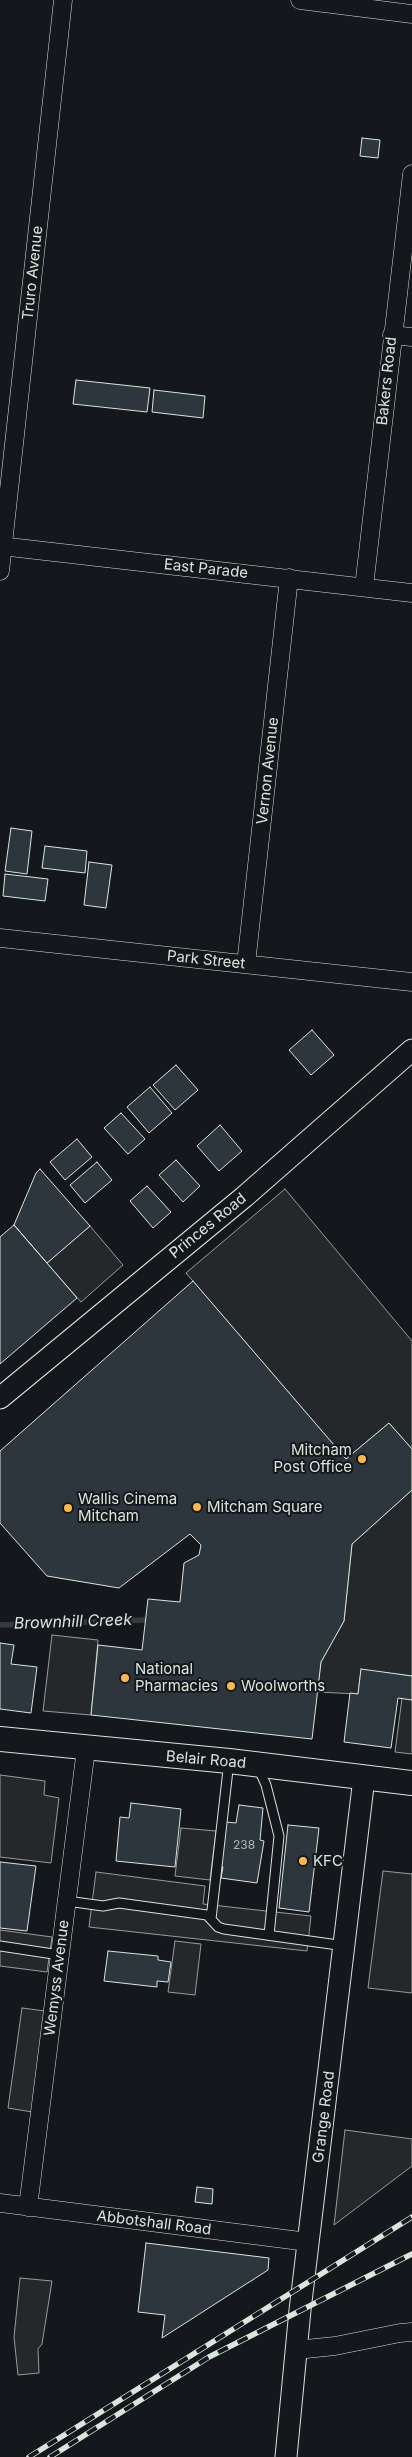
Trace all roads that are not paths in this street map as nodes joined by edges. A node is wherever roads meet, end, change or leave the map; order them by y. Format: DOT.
graph roads {
  1 [pos="63,0"];
  2 [pos="300,0"];
  3 [pos="412,14"];
  4 [pos="412,174"];
  5 [pos="392,335"];
  6 [pos="412,337"];
  7 [pos="2,546"];
  8 [pos="0,571"];
  9 [pos="289,578"];
  10 [pos="364,587"];
  11 [pos="412,593"];
  12 [pos="0,938"];
  13 [pos="246,964"];
  14 [pos="412,982"];
  15 [pos="412,1050"];
  16 [pos="0,1398"];
  17 [pos="0,1739"];
  18 [pos="86,1749"];
  19 [pos="229,1761"];
  20 [pos="257,1764"];
  21 [pos="364,1778"];
  22 [pos="412,1784"];
  23 [pos="67,1901"];
  24 [pos="211,1919"];
  25 [pos="269,1935"];
  26 [pos="0,1946"];
  27 [pos="345,1946"];
  28 [pos="60,1955"];
  29 [pos="0,2203"];
  30 [pos="28,2207"];
  31 [pos="308,2242"];
  32 [pos="412,2332"];
  33 [pos="296,2350"];
  34 [pos="286,2457"];
  1 -- 7 [label="street, Truro Avenue"];
  2 -- 3 [label="street"];
  4 -- 5 [label="street, Bakers Road"];
  5 -- 6 [label="street"];
  5 -- 10 [label="street, Bakers Road"];
  7 -- 8 [label="street, Truro Avenue"];
  7 -- 9 [label="street, East Parade"];
  9 -- 10 [label="street, East Parade"];
  9 -- 13 [label="street, Vernon Avenue"];
  10 -- 11 [label="street, East Parade"];
  12 -- 13 [label="street, Park Street"];
  13 -- 14 [label="street, Park Street"];
  15 -- 16 [label="street, Princes Road"];
  17 -- 18 [label="main road, Belair Road"];
  18 -- 19 [label="main road, Belair Road"];
  18 -- 23 [label="street, Wemyss Avenue"];
  19 -- 20 [label="main road, Belair Road"];
  19 -- 24 [label="lane"];
  20 -- 21 [label="main road, Belair Road"];
  20 -- 25 [label="lane"];
  21 -- 22 [label="main road, Belair Road"];
  21 -- 27 [label="street, Grange Road"];
  23 -- 24 [label="lane"];
  23 -- 28 [label="street, Wemyss Avenue"];
  24 -- 25 [label="lane"];
  25 -- 27 [label="lane"];
  26 -- 28 [label="lane"];
  27 -- 31 [label="street, Grange Road"];
  28 -- 30 [label="street, Wemyss Avenue"];
  29 -- 30 [label="street, Abbotshall Road"];
  30 -- 31 [label="street, Abbotshall Road"];
  31 -- 33 [label="street, Grange Road"];
  32 -- 33 [label="street"];
  33 -- 34 [label="street, Grange Road"];
}
